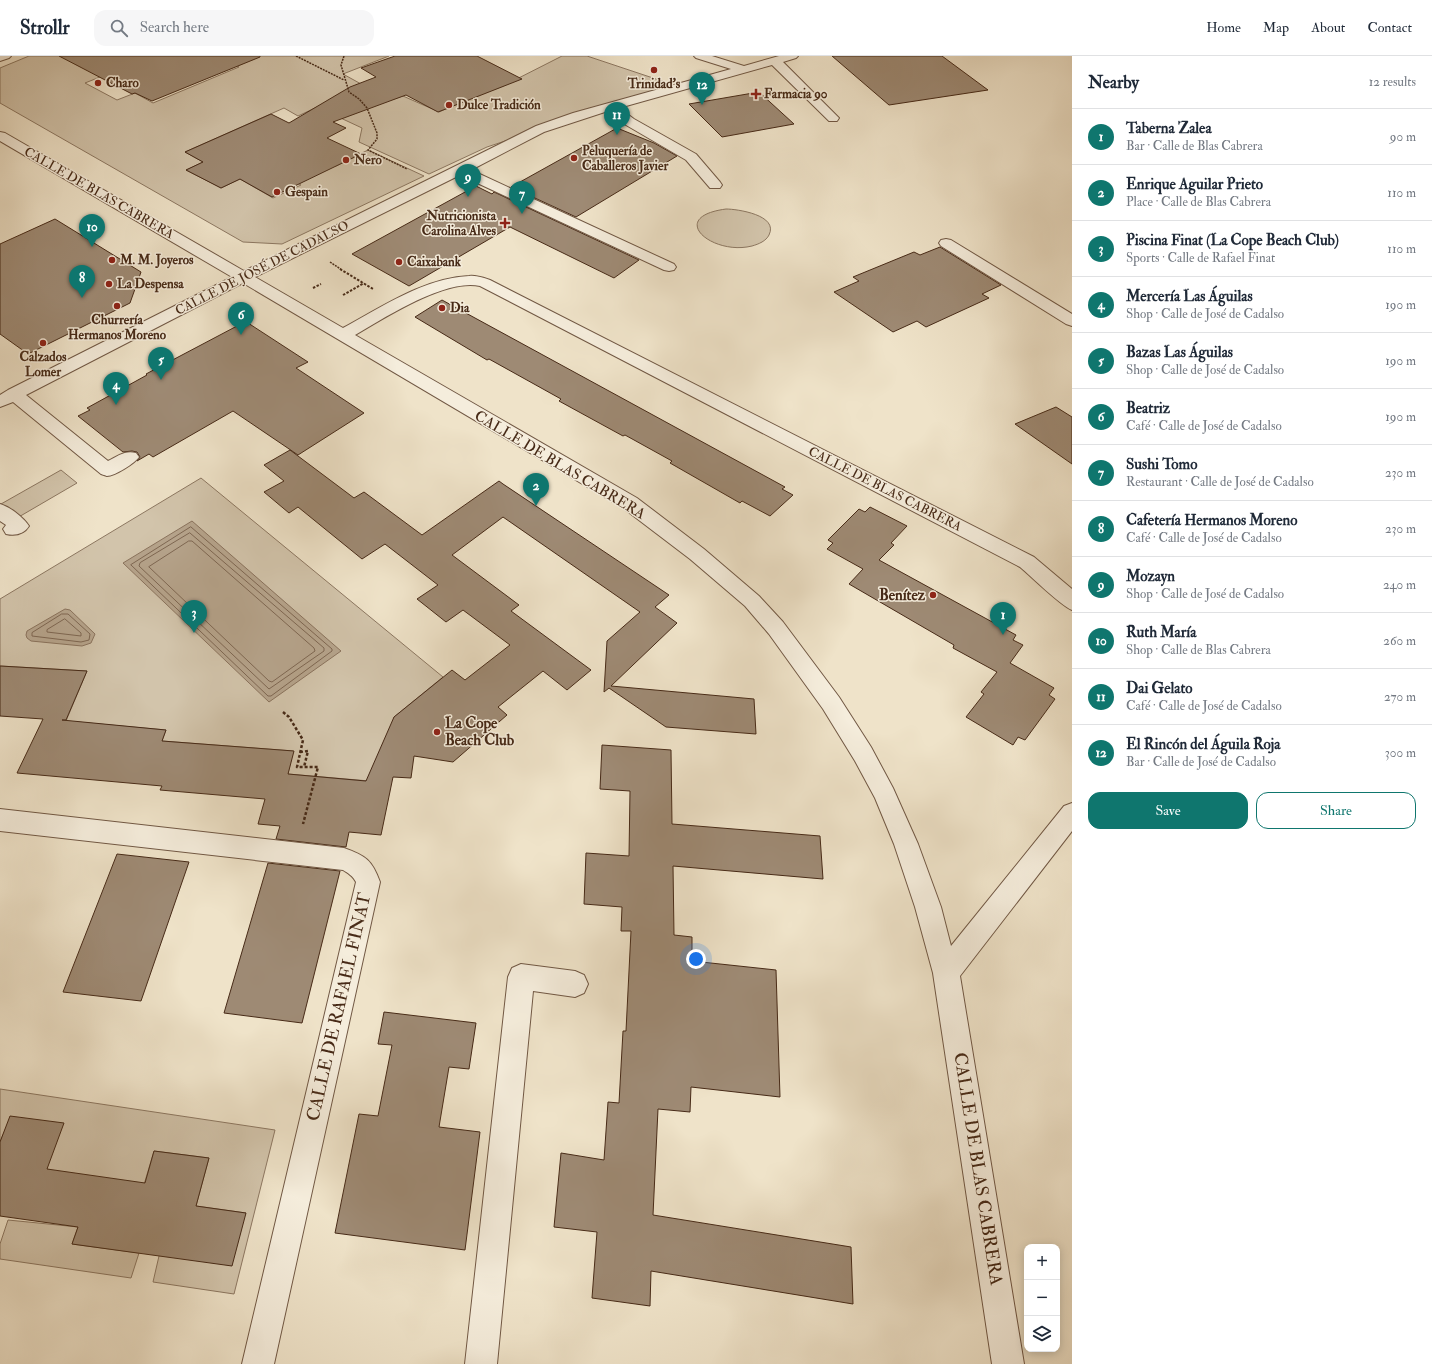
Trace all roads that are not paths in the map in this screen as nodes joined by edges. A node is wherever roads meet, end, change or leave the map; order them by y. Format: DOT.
graph roads {
  1 [pos="5,56"];
  2 [pos="700,56"];
  3 [pos="792,56"];
  4 [pos="0,58"];
  5 [pos="775,61"];
  6 [pos="742,69"];
  7 [pos="626,102"];
  8 [pos="610,107"];
  9 [pos="834,118"];
  10 [pos="0,136"];
  11 [pos="466,172"];
  12 [pos="946,243"];
  13 [pos="669,267"];
  14 [pos="243,277"];
  15 [pos="1072,321"];
  16 [pos="343,335"];
  17 [pos="7,398"];
  18 [pos="130,457"];
  19 [pos="0,511"];
  20 [pos="13,529"];
  21 [pos="1072,602"];
  22 [pos="1072,813"];
  23 [pos="0,820"];
  24 [pos="946,973"];
  25 [pos="575,984"];
  26 [pos="258,1364"];
  27 [pos="481,1364"];
  28 [pos="1008,1364"];
  1 -- 4 [label="street"];
  2 -- 6 [label="street"];
  3 -- 5 [label="street, CALLE DE JOSÉ DE CADALSO"];
  5 -- 6 [label="street, CALLE DE JOSÉ DE CADALSO"];
  5 -- 9 [label="street"];
  6 -- 7 [label="street, CALLE DE JOSÉ DE CADALSO"];
  7 -- 8 [label="street, CALLE DE JOSÉ DE CADALSO"];
  7 -- 8 [label="street"];
  8 -- 11 [label="street, CALLE DE JOSÉ DE CADALSO"];
  10 -- 14 [label="street, CALLE DE BLAS CABRERA"];
  11 -- 13 [label="street"];
  11 -- 14 [label="street, CALLE DE JOSÉ DE CADALSO"];
  12 -- 15 [label="street"];
  14 -- 16 [label="street, CALLE DE BLAS CABRERA"];
  14 -- 17 [label="street, CALLE DE JOSÉ DE CADALSO"];
  16 -- 21 [label="street, CALLE DE BLAS CABRERA"];
  16 -- 24 [label="street, CALLE DE BLAS CABRERA"];
  17 -- 18 [label="street"];
  19 -- 20 [label="street"];
  22 -- 24 [label="street"];
  23 -- 26 [label="street, CALLE DE RAFAEL FINAT"];
  24 -- 28 [label="street, CALLE DE BLAS CABRERA"];
  25 -- 27 [label="street"];
}
